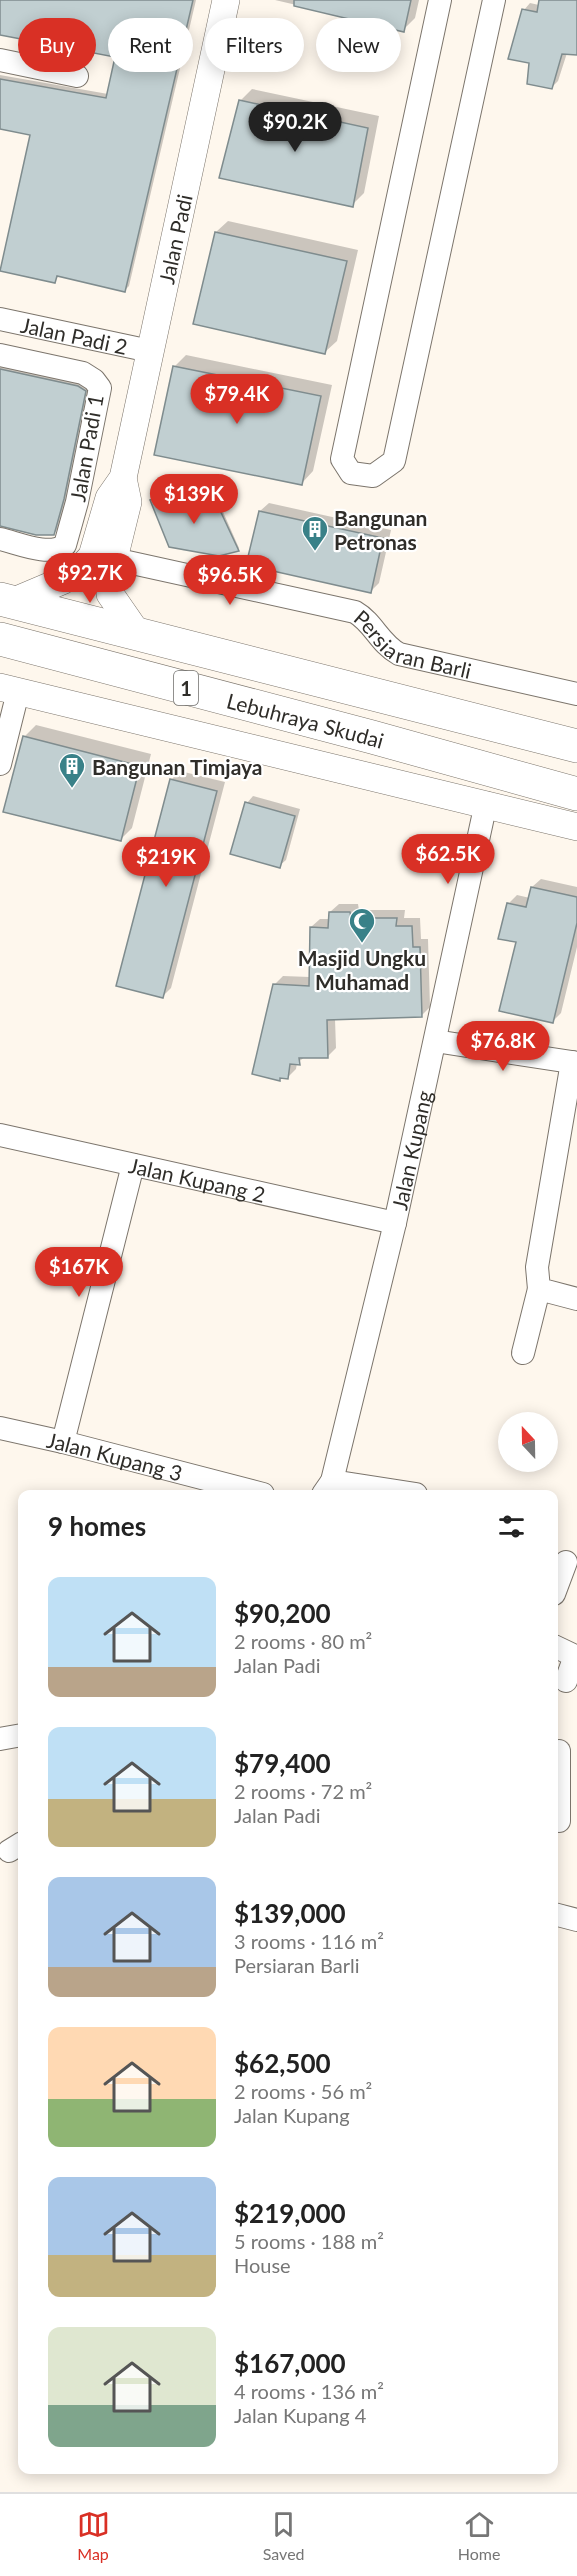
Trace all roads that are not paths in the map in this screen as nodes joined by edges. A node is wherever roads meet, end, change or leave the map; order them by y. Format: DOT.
graph roads {
  1 [pos="226,0"];
  2 [pos="440,0"];
  3 [pos="494,0"];
  4 [pos="0,60"];
  5 [pos="77,76"];
  6 [pos="0,320"];
  7 [pos="150,351"];
  8 [pos="0,356"];
  9 [pos="123,478"];
  10 [pos="0,539"];
  11 [pos="114,559"];
  12 [pos="6,600"];
  13 [pos="137,633"];
  14 [pos="0,639"];
  15 [pos="9,689"];
  16 [pos="577,694"];
  17 [pos="372,737"];
  18 [pos="577,746"];
  19 [pos="0,764"];
  20 [pos="577,772"];
  21 [pos="577,794"];
  22 [pos="486,803"];
  23 [pos="577,827"];
  24 [pos="435,1041"];
  25 [pos="575,1062"];
  26 [pos="0,1135"];
  27 [pos="133,1165"];
  28 [pos="395,1223"];
  29 [pos="539,1289"];
  30 [pos="577,1299"];
  31 [pos="523,1353"];
  32 [pos="0,1428"];
  33 [pos="63,1442"];
  34 [pos="328,1487"];
  35 [pos="249,1490"];
  36 [pos="366,1490"];
  37 [pos="565,1561"];
  38 [pos="558,1582"];
  39 [pos="558,1648"];
  40 [pos="566,1681"];
  41 [pos="18,1736"];
  42 [pos="0,1739"];
  43 [pos="563,1751"];
  44 [pos="563,1822"];
  45 [pos="558,1915"];
  46 [pos="577,1920"];
  1 -- 7 [label="street, Jalan Padi"];
  2 -- 3 [label="street"];
  4 -- 5 [label="street"];
  6 -- 7 [label="street, Jalan Padi 2"];
  7 -- 9 [label="street, Jalan Padi"];
  8 -- 10 [label="street, Jalan Padi 1"];
  9 -- 11 [label="street, Jalan Padi"];
  9 -- 12 [label="street, Jalan Padi"];
  11 -- 13 [label="street, Jalan Padi"];
  11 -- 16 [label="street, Persiaran Barli"];
  12 -- 13 [label="highway, Lebuhraya Skudai / 1"];
  13 -- 18 [label="highway, Lebuhraya Skudai / 1"];
  14 -- 17 [label="highway, Lebuhraya Skudai / 1"];
  15 -- 19 [label="street"];
  15 -- 22 [label="street"];
  17 -- 20 [label="highway"];
  17 -- 21 [label="highway, Lebuhraya Skudai / 1"];
  22 -- 23 [label="street"];
  22 -- 24 [label="street, Jalan Kupang"];
  24 -- 25 [label="street"];
  24 -- 28 [label="street, Jalan Kupang"];
  25 -- 29 [label="street"];
  26 -- 27 [label="street, Jalan Kupang 2"];
  27 -- 28 [label="street, Jalan Kupang 2"];
  27 -- 33 [label="street"];
  28 -- 34 [label="street, Jalan Kupang"];
  29 -- 30 [label="street"];
  29 -- 31 [label="street"];
  32 -- 33 [label="street, Jalan Kupang 3"];
  33 -- 35 [label="street, Jalan Kupang 3"];
  34 -- 36 [label="street"];
  37 -- 38 [label="street"];
  39 -- 40 [label="street"];
  41 -- 42 [label="street"];
  43 -- 44 [label="street"];
  45 -- 46 [label="street"];
}
